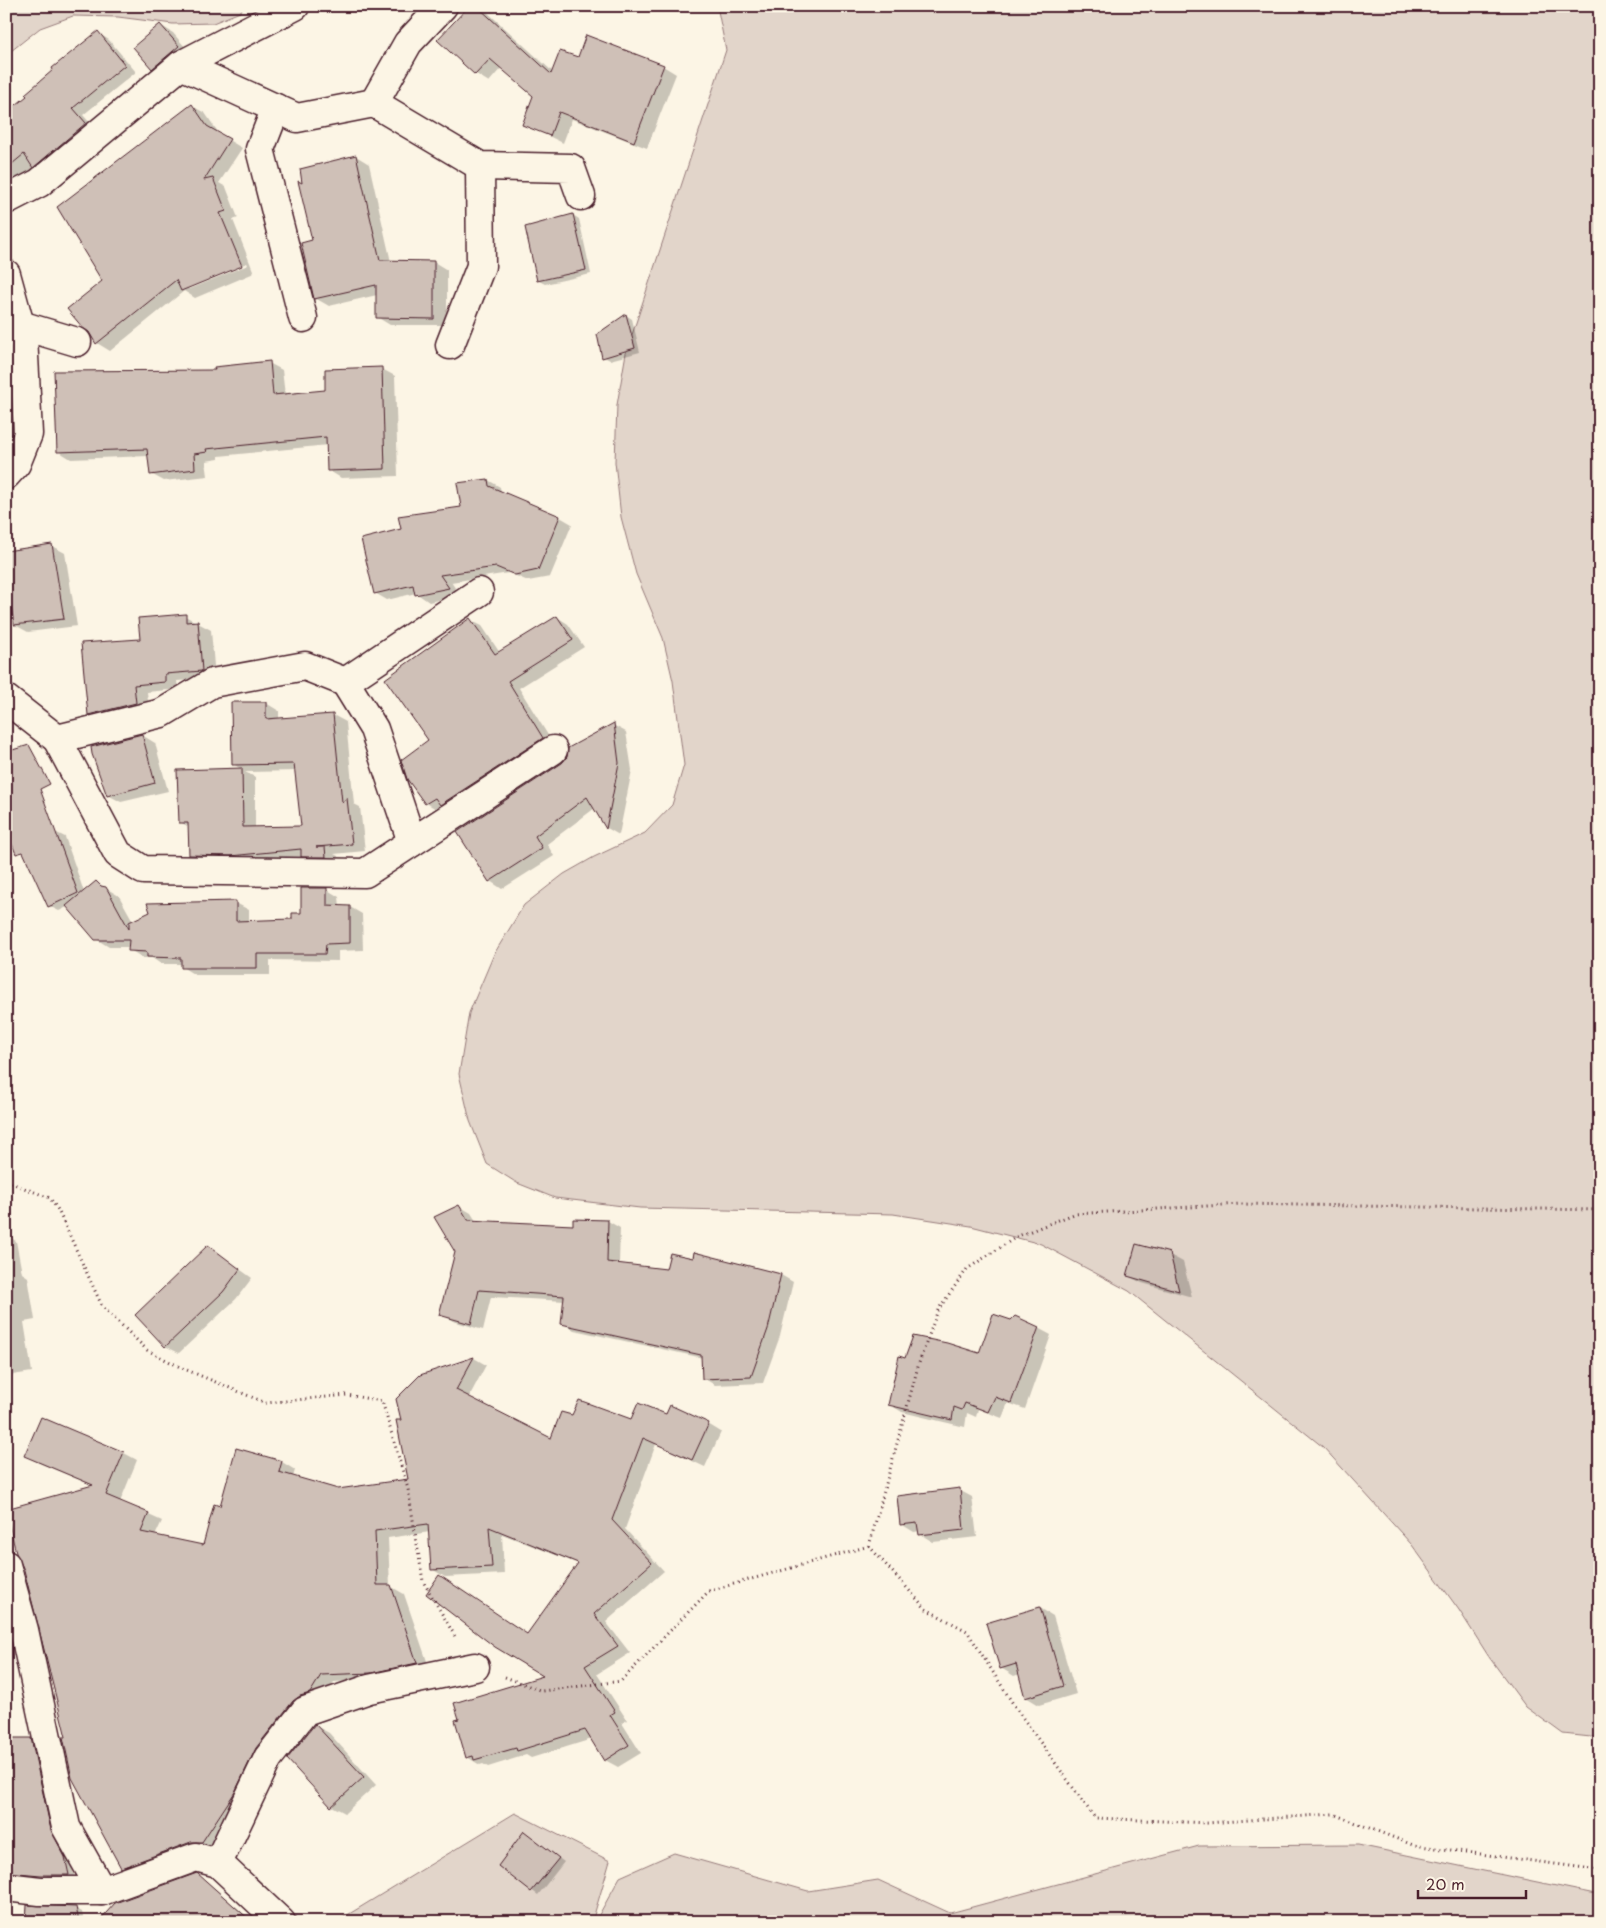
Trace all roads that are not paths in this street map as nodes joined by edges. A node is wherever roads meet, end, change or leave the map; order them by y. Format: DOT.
graph roads {
  1 [pos="295,6"];
  2 [pos="443,6"];
  3 [pos="181,65"];
  4 [pos="374,104"];
  5 [pos="276,108"];
  6 [pos="480,166"];
  7 [pos="581,196"];
  8 [pos="6,200"];
  9 [pos="6,274"];
  10 [pos="303,318"];
  11 [pos="20,325"];
  12 [pos="77,342"];
  13 [pos="450,345"];
  14 [pos="6,475"];
  15 [pos="479,592"];
  16 [pos="345,682"];
  17 [pos="6,699"];
  18 [pos="57,739"];
  19 [pos="552,750"];
  20 [pos="412,842"];
  21 [pos="6,1565"];
  22 [pos="475,1667"];
  23 [pos="218,1862"];
  24 [pos="6,1887"];
  25 [pos="102,1891"];
  26 [pos="281,1922"];
  1 -- 3 [label="street"];
  2 -- 4 [label="street"];
  3 -- 5 [label="street"];
  3 -- 8 [label="street"];
  4 -- 5 [label="street"];
  4 -- 6 [label="street"];
  5 -- 10 [label="street"];
  6 -- 7 [label="street"];
  6 -- 13 [label="street"];
  9 -- 11 [label="street"];
  11 -- 12 [label="street"];
  11 -- 14 [label="street"];
  15 -- 16 [label="street"];
  16 -- 18 [label="street"];
  16 -- 20 [label="street"];
  17 -- 18 [label="street"];
  18 -- 20 [label="street"];
  19 -- 20 [label="street"];
  21 -- 25 [label="street"];
  22 -- 23 [label="street"];
  23 -- 25 [label="street"];
  23 -- 26 [label="street"];
  24 -- 25 [label="street"];
}
